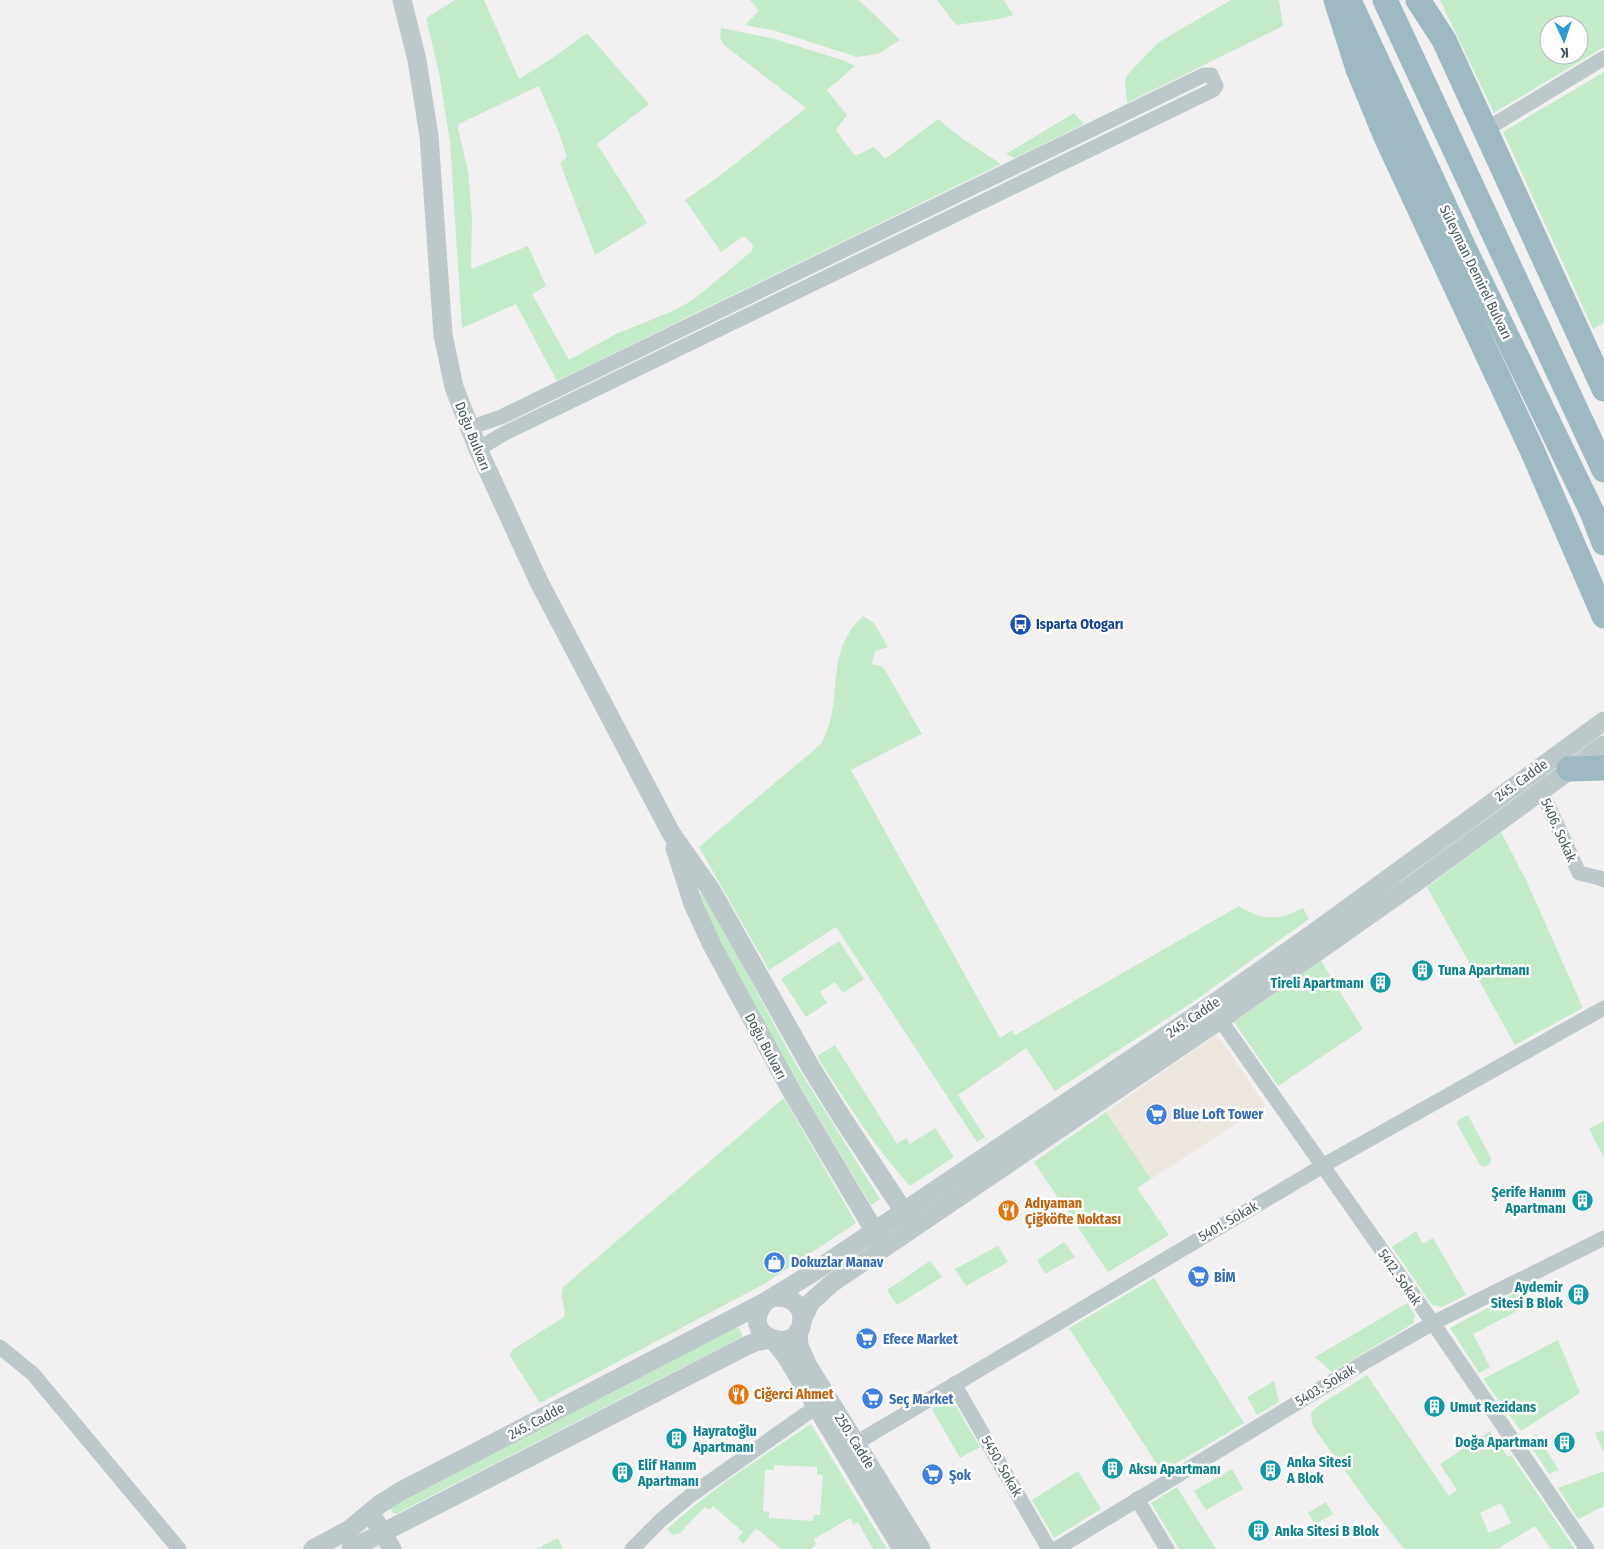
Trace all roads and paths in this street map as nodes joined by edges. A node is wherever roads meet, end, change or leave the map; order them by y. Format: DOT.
graph roads {
  1 [pos="402,0"];
  2 [pos="1336,0"];
  3 [pos="1349,0"];
  4 [pos="1385,0"];
  5 [pos="1418,0"];
  6 [pos="1604,58"];
  7 [pos="1485,130"];
  8 [pos="1604,389"];
  9 [pos="469,428"];
  10 [pos="478,449"];
  11 [pos="1604,470"];
  12 [pos="1604,543"];
  13 [pos="1601,607"];
  14 [pos="1604,721"];
  15 [pos="1604,745"];
  16 [pos="1604,768"];
  17 [pos="1569,769"];
  18 [pos="1541,790"];
  19 [pos="671,833"];
  20 [pos="1604,880"];
  21 [pos="1604,1008"];
  22 [pos="1215,1013"];
  23 [pos="1322,1166"];
  24 [pos="909,1220"];
  25 [pos="874,1232"];
  26 [pos="1604,1238"];
  27 [pos="884,1248"];
  28 [pos="768,1300"];
  29 [pos="1433,1323"];
  30 [pos="800,1325"];
  31 [pos="773,1340"];
  32 [pos="0,1347"];
  33 [pos="954,1384"];
  34 [pos="816,1407"];
  35 [pos="856,1443"];
  36 [pos="1137,1499"];
  37 [pos="370,1511"];
  38 [pos="387,1541"];
  39 [pos="179,1549"];
  40 [pos="313,1549"];
  41 [pos="351,1549"];
  42 [pos="632,1549"];
  43 [pos="902,1549"];
  44 [pos="921,1549"];
  45 [pos="1049,1549"];
  46 [pos="1056,1549"];
  47 [pos="1167,1549"];
  48 [pos="1587,1549"];
  1 -- 9 [label="street, Doğu Bulvarı"];
  2 -- 13 [label="highway"];
  3 -- 12 [label="highway, Süleyman Demirel Bulvarı"];
  4 -- 11 [label="highway"];
  5 -- 7 [label="highway"];
  6 -- 7 [label="street"];
  7 -- 8 [label="highway"];
  9 -- 10 [label="street, Doğu Bulvarı"];
  9 -- 10 [label="street"];
  10 -- 19 [label="street, Doğu Bulvarı"];
  14 -- 22 [label="street, 245. Cadde"];
  15 -- 17 [label="street, 245. Cadde"];
  16 -- 17 [label="highway"];
  17 -- 18 [label="street, 245. Cadde"];
  18 -- 20 [label="street, 5406. Sokak"];
  18 -- 22 [label="street, 245. Cadde"];
  19 -- 24 [label="street, Doğu Bulvarı"];
  19 -- 25 [label="street, Doğu Bulvarı"];
  21 -- 23 [label="street, 5401. Sokak"];
  22 -- 23 [label="street, 5412. Sokak"];
  22 -- 24 [label="street, 245. Cadde"];
  23 -- 29 [label="street, 5412. Sokak"];
  23 -- 33 [label="street, 5401. Sokak"];
  24 -- 25 [label="street, 245. Cadde"];
  24 -- 27 [label="street, 245. Cadde"];
  25 -- 27 [label="street, Doğu Bulvarı"];
  25 -- 28 [label="street, 245. Cadde"];
  26 -- 29 [label="street, 5403. Sokak"];
  27 -- 30 [label="street, 245. Cadde"];
  28 -- 30 [label="street"];
  28 -- 31 [label="street"];
  28 -- 37 [label="street, 245. Cadde"];
  29 -- 36 [label="street, 5403. Sokak"];
  29 -- 48 [label="street, 5412. Sokak"];
  30 -- 31 [label="street"];
  30 -- 35 [label="street, 250. Cadde"];
  31 -- 34 [label="street, 250. Cadde"];
  31 -- 38 [label="street"];
  32 -- 39 [label="street"];
  33 -- 35 [label="street, 5401. Sokak"];
  33 -- 45 [label="street, 5450. Sokak"];
  34 -- 42 [label="street"];
  34 -- 43 [label="street, 250. Cadde"];
  35 -- 44 [label="street, 250. Cadde"];
  36 -- 46 [label="street, 5403. Sokak"];
  36 -- 47 [label="street"];
  37 -- 38 [label="street"];
  37 -- 40 [label="street, 245. Cadde"];
  38 -- 41 [label="street"];
}
